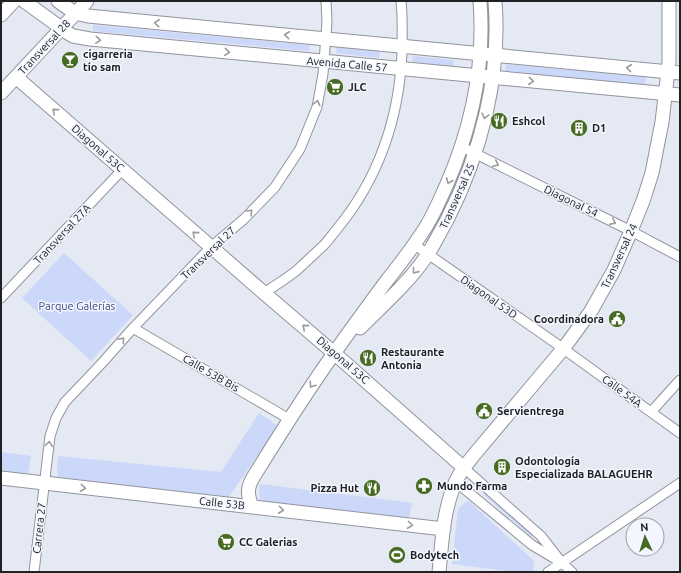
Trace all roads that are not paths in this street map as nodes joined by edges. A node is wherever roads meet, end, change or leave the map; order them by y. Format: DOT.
graph roads {
  1 [pos="14,1"];
  2 [pos="24,1"];
  3 [pos="58,1"];
  4 [pos="87,1"];
  5 [pos="326,1"];
  6 [pos="401,1"];
  7 [pos="480,1"];
  8 [pos="495,1"];
  9 [pos="669,1"];
  10 [pos="75,13"];
  11 [pos="1,14"];
  12 [pos="61,29"];
  13 [pos="326,39"];
  14 [pos="402,46"];
  15 [pos="480,54"];
  16 [pos="495,56"];
  17 [pos="324,61"];
  18 [pos="401,69"];
  19 [pos="674,73"];
  20 [pos="478,76"];
  21 [pos="16,77"];
  22 [pos="492,77"];
  23 [pos="1,93"];
  24 [pos="666,94"];
  25 [pos="680,95"];
  26 [pos="462,147"];
  27 [pos="475,153"];
  28 [pos="122,170"];
  29 [pos="631,231"];
  30 [pos="415,244"];
  31 [pos="211,247"];
  32 [pos="428,254"];
  33 [pos="680,257"];
  34 [pos="264,293"];
  35 [pos="1,298"];
  36 [pos="133,328"];
  37 [pos="563,349"];
  38 [pos="334,352"];
  39 [pos="680,380"];
  40 [pos="651,412"];
  41 [pos="289,419"];
  42 [pos="680,433"];
  43 [pos="464,468"];
  44 [pos="1,478"];
  45 [pos="456,482"];
  46 [pos="44,483"];
  47 [pos="680,483"];
  48 [pos="252,507"];
  49 [pos="444,529"];
  50 [pos="562,563"];
  51 [pos="34,572"];
  52 [pos="439,572"];
  53 [pos="548,572"];
  54 [pos="572,572"];
  1 -- 11 [label="main road"];
  2 -- 12 [label="main road, Avenida Calle 57"];
  3 -- 10 [label="main road, Avenida Calle 57"];
  4 -- 10 [label="main road, Transversal 28"];
  5 -- 13 [label="street, Transversal 27"];
  6 -- 14 [label="street"];
  7 -- 15 [label="main road, Transversal 25"];
  8 -- 16 [label="main road, Transversal 25"];
  9 -- 19 [label="main road, Transversal 24"];
  10 -- 12 [label="main road, Transversal 28"];
  13 -- 10 [label="main road, Avenida Calle 57, one-way"];
  12 -- 17 [label="main road, Avenida Calle 57, one-way"];
  12 -- 21 [label="main road, Transversal 28"];
  13 -- 14 [label="main road, Avenida Calle 57"];
  13 -- 17 [label="street, Transversal 27"];
  14 -- 15 [label="main road, Avenida Calle 57"];
  14 -- 18 [label="street"];
  15 -- 16 [label="main road, Avenida Calle 57"];
  15 -- 20 [label="main road, Transversal 25"];
  19 -- 16 [label="main road, Avenida Calle 57, one-way"];
  16 -- 22 [label="main road, Transversal 25"];
  17 -- 18 [label="main road, Avenida Calle 57"];
  31 -- 17 [label="street, Transversal 27, one-way"];
  18 -- 20 [label="main road, Avenida Calle 57"];
  18 -- 34 [label="street"];
  19 -- 24 [label="main road, Transversal 24"];
  20 -- 22 [label="main road, Avenida Calle 57"];
  20 -- 26 [label="main road, Transversal 25"];
  21 -- 23 [label="main road, Transversal 28"];
  28 -- 21 [label="main road, Diagonal 53C, one-way"];
  22 -- 24 [label="main road, Avenida Calle 57, one-way"];
  22 -- 27 [label="main road, Transversal 25, one-way"];
  24 -- 25 [label="main road, Avenida Calle 57"];
  24 -- 29 [label="main road, Transversal 24"];
  26 -- 27 [label="street, Diagonal 54"];
  26 -- 30 [label="main road, Transversal 25, one-way"];
  27 -- 29 [label="street, Diagonal 54, one-way"];
  27 -- 32 [label="main road, Transversal 25"];
  31 -- 28 [label="main road, Diagonal 53C, one-way"];
  28 -- 35 [label="street, Transversal 27A"];
  29 -- 33 [label="street, Diagonal 54"];
  29 -- 37 [label="main road, Transversal 24"];
  30 -- 32 [label="street, Diagonal 53D"];
  30 -- 38 [label="main road, Transversal 25"];
  31 -- 34 [label="main road, Diagonal 53C"];
  31 -- 36 [label="street, Transversal 27"];
  32 -- 37 [label="street, Diagonal 53D"];
  32 -- 38 [label="main road, Transversal 25, one-way"];
  38 -- 34 [label="main road, Diagonal 53C, one-way"];
  36 -- 41 [label="street, Calle 53B Bis"];
  46 -- 36 [label="street, Transversal 27, one-way"];
  37 -- 40 [label="street, Calle 54A"];
  37 -- 43 [label="main road, Transversal 24"];
  38 -- 41 [label="main road, Transversal 25, one-way"];
  38 -- 43 [label="main road, Diagonal 53C"];
  39 -- 40 [label="street"];
  40 -- 42 [label="street, Calle 54A"];
  41 -- 48 [label="main road, Transversal 25"];
  43 -- 45 [label="main road, Transversal 24"];
  43 -- 50 [label="street, Diagonal 53C"];
  44 -- 46 [label="main road, Calle 53B"];
  45 -- 49 [label="main road, Transversal 24"];
  45 -- 50 [label="street"];
  46 -- 48 [label="main road, Calle 53B, one-way"];
  46 -- 51 [label="street, Carrera 27"];
  47 -- 50 [label="street"];
  48 -- 49 [label="main road, Calle 53B, one-way"];
  49 -- 52 [label="main road, Transversal 24"];
  50 -- 53 [label="street"];
  50 -- 54 [label="street"];
}
